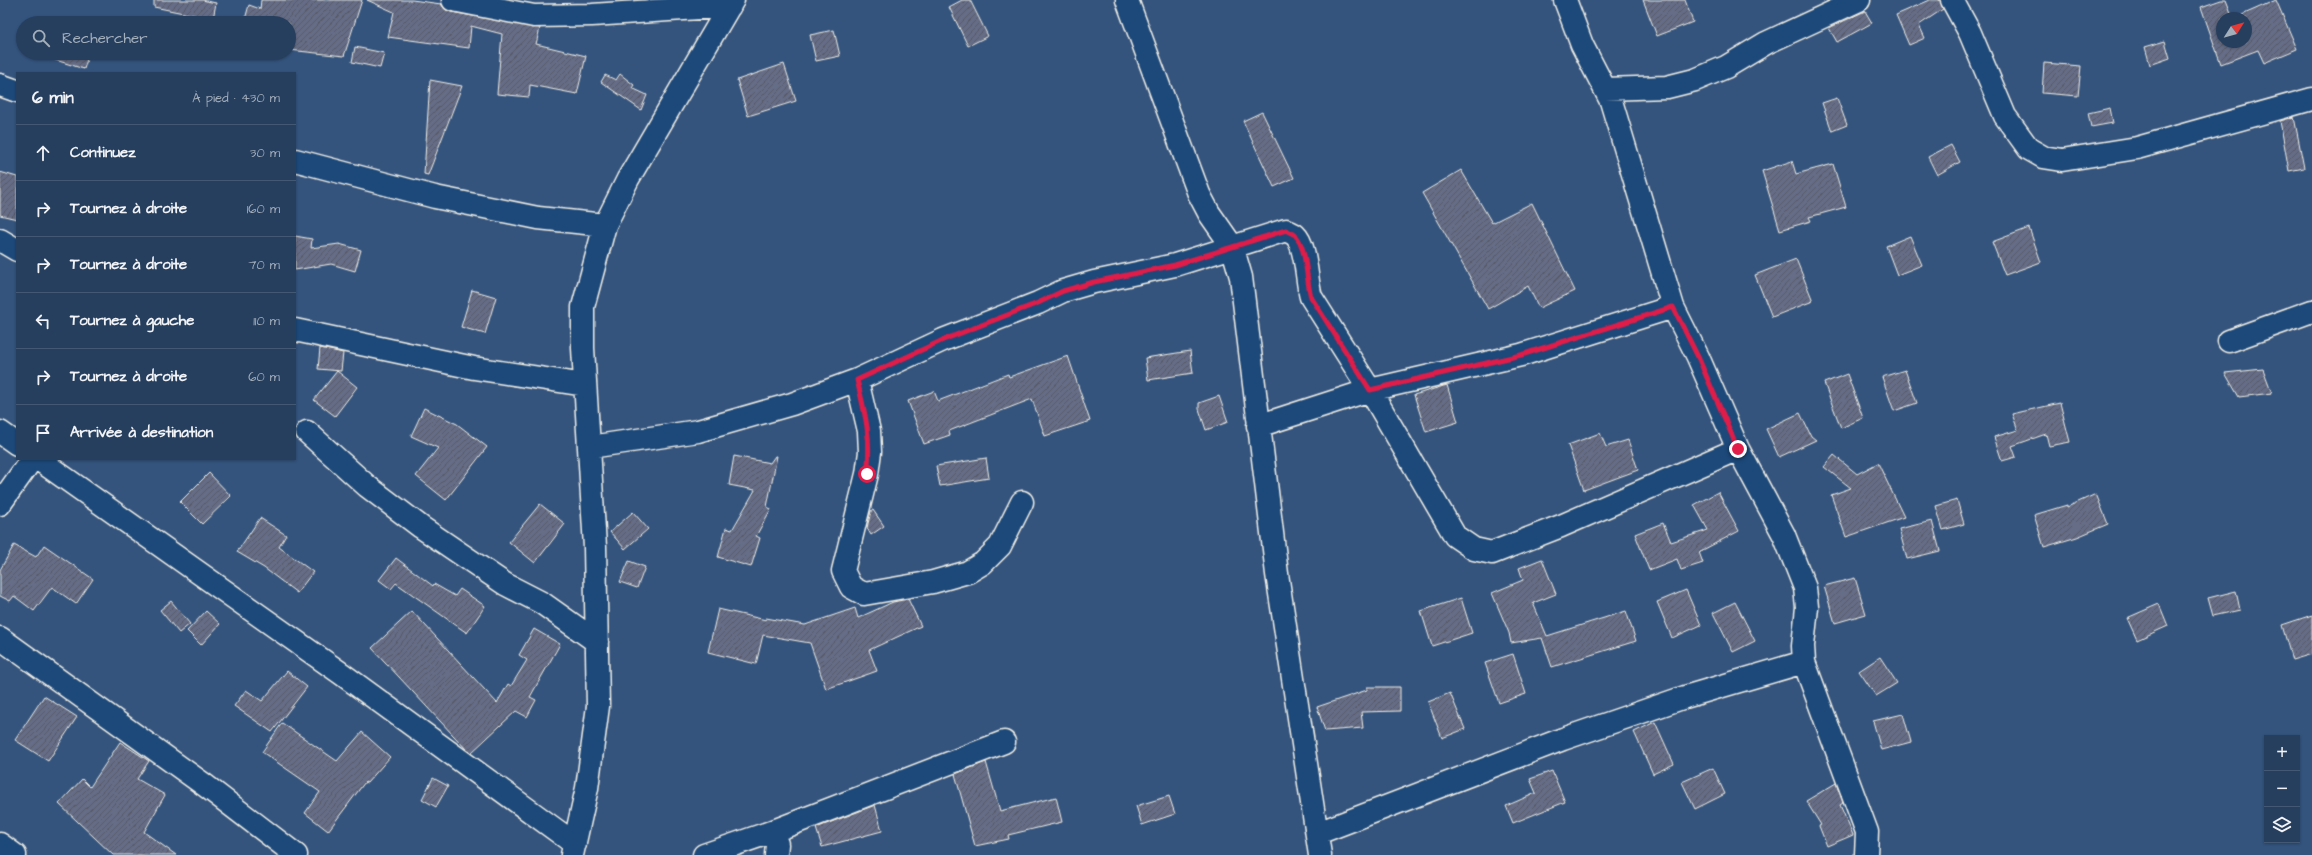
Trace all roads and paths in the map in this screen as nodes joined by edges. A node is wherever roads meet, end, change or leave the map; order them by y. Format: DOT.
graph roads {
  1 [pos="453,0"];
  2 [pos="1127,0"];
  3 [pos="1565,0"];
  4 [pos="1859,0"];
  5 [pos="1952,0"];
  6 [pos="731,3"];
  7 [pos="0,85"];
  8 [pos="1605,89"];
  9 [pos="16,91"];
  10 [pos="2312,99"];
  11 [pos="296,160"];
  12 [pos="605,225"];
  13 [pos="0,240"];
  14 [pos="1232,246"];
  15 [pos="16,249"];
  16 [pos="1673,307"];
  17 [pos="2312,311"];
  18 [pos="296,330"];
  19 [pos="2229,341"];
  20 [pos="857,380"];
  21 [pos="585,385"];
  22 [pos="1370,390"];
  23 [pos="1258,426"];
  24 [pos="0,432"];
  25 [pos="307,432"];
  26 [pos="16,443"];
  27 [pos="590,447"];
  28 [pos="1738,449"];
  29 [pos="31,460"];
  30 [pos="39,460"];
  31 [pos="1022,502"];
  32 [pos="0,504"];
  33 [pos="0,638"];
  34 [pos="597,642"];
  35 [pos="1804,662"];
  36 [pos="1004,742"];
  37 [pos="771,832"];
  38 [pos="1318,833"];
  39 [pos="0,844"];
  40 [pos="574,849"];
  41 [pos="15,855"];
  42 [pos="296,855"];
  43 [pos="704,855"];
  44 [pos="776,855"];
  45 [pos="1320,855"];
  46 [pos="1866,855"];
  1 -- 6 [label="street"];
  2 -- 14 [label="street"];
  3 -- 8 [label="street"];
  4 -- 8 [label="street"];
  5 -- 10 [label="street"];
  6 -- 12 [label="street"];
  7 -- 9 [label="street"];
  8 -- 16 [label="street"];
  11 -- 12 [label="street"];
  12 -- 21 [label="street"];
  13 -- 15 [label="street"];
  14 -- 20 [label="street"];
  14 -- 22 [label="street"];
  14 -- 23 [label="street"];
  16 -- 22 [label="street"];
  16 -- 28 [label="street"];
  17 -- 19 [label="street"];
  18 -- 21 [label="street"];
  20 -- 27 [label="street"];
  20 -- 31 [label="street"];
  21 -- 27 [label="street"];
  22 -- 23 [label="street"];
  22 -- 28 [label="street"];
  23 -- 38 [label="street"];
  24 -- 26 [label="street"];
  25 -- 34 [label="street"];
  27 -- 34 [label="street"];
  28 -- 35 [label="street"];
  29 -- 32 [label="street"];
  30 -- 40 [label="street"];
  33 -- 42 [label="street"];
  34 -- 40 [label="street"];
  35 -- 38 [label="street"];
  35 -- 46 [label="street"];
  36 -- 37 [label="street"];
  37 -- 43 [label="street"];
  37 -- 44 [label="street"];
  38 -- 45 [label="street"];
  39 -- 41 [label="street"];
}
